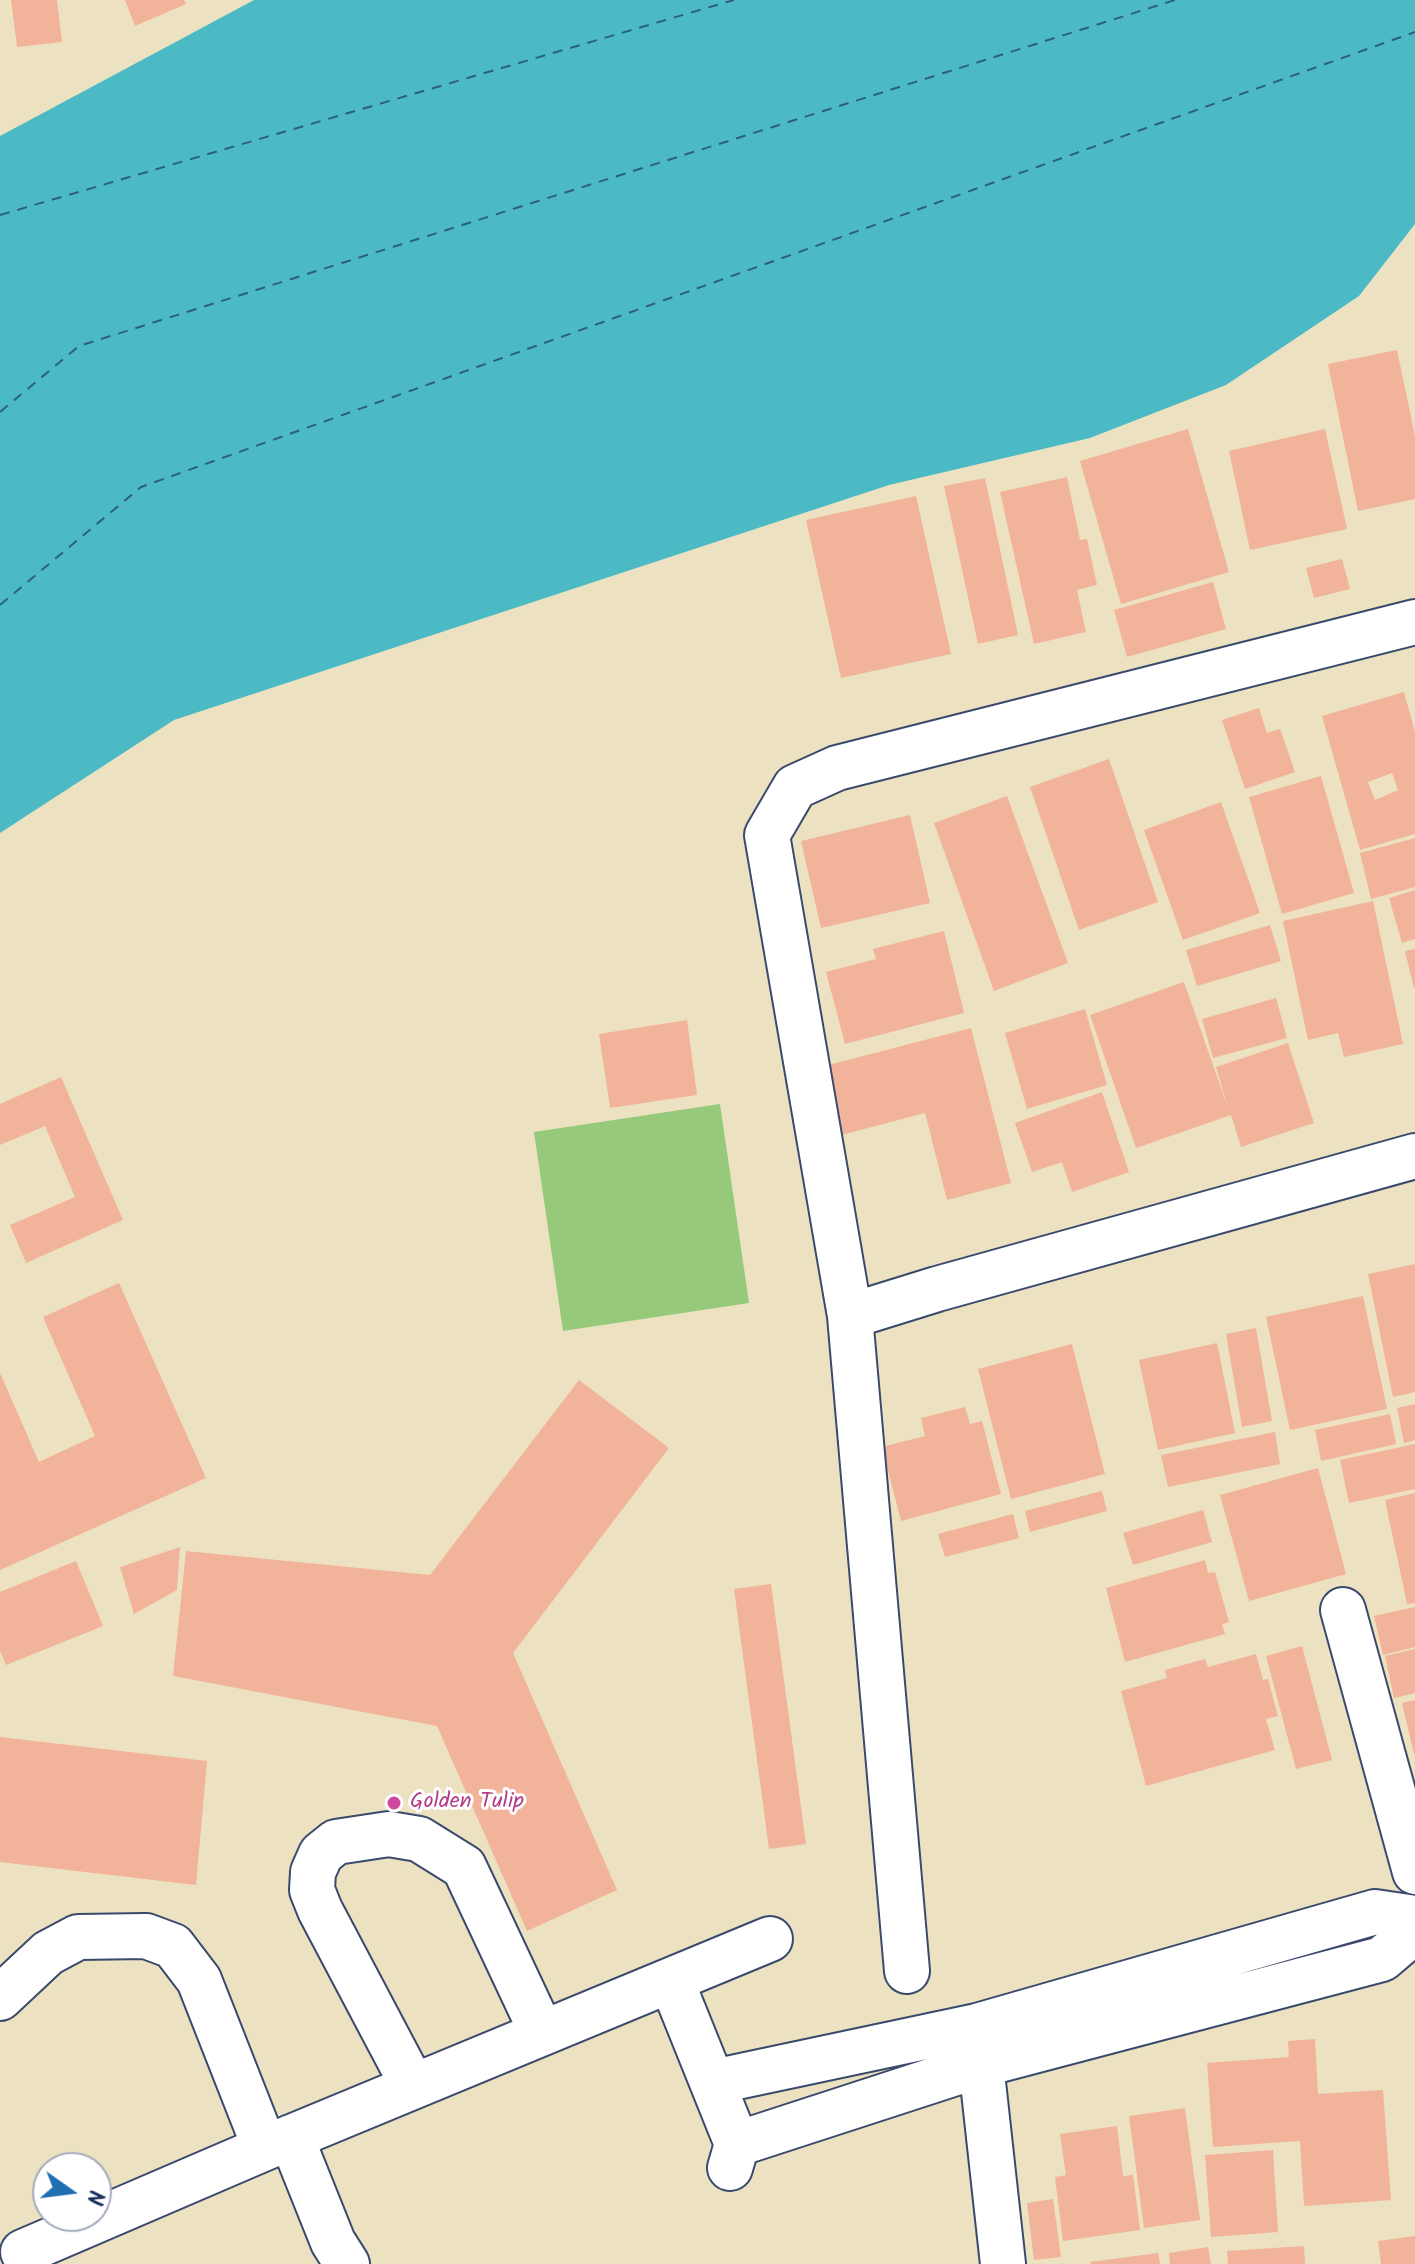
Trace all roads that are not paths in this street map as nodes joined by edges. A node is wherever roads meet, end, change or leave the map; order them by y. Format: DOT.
graph roads {
  1 [pos="1415,622"];
  2 [pos="1415,1156"];
  3 [pos="850,1316"];
  4 [pos="1343,1610"];
  5 [pos="1415,1872"];
  6 [pos="1415,1918"];
  7 [pos="1415,1931"];
  8 [pos="770,1939"];
  9 [pos="907,1971"];
  10 [pos="671,1980"];
  11 [pos="0,1998"];
  12 [pos="542,2033"];
  13 [pos="978,2046"];
  14 [pos="713,2082"];
  15 [pos="413,2086"];
  16 [pos="278,2142"];
  17 [pos="19,2249"];
  18 [pos="347,2264"];
  19 [pos="1003,2264"];
  1 -- 3 [label="street"];
  2 -- 3 [label="street"];
  3 -- 9 [label="street"];
  4 -- 5 [label="street"];
  6 -- 13 [label="street"];
  7 -- 13 [label="street"];
  8 -- 10 [label="street"];
  10 -- 12 [label="street"];
  10 -- 14 [label="street"];
  11 -- 16 [label="street"];
  12 -- 15 [label="street"];
  12 -- 15 [label="street"];
  13 -- 14 [label="street"];
  13 -- 14 [label="street"];
  13 -- 19 [label="street"];
  15 -- 16 [label="street"];
  16 -- 17 [label="street"];
  16 -- 18 [label="street"];
}
